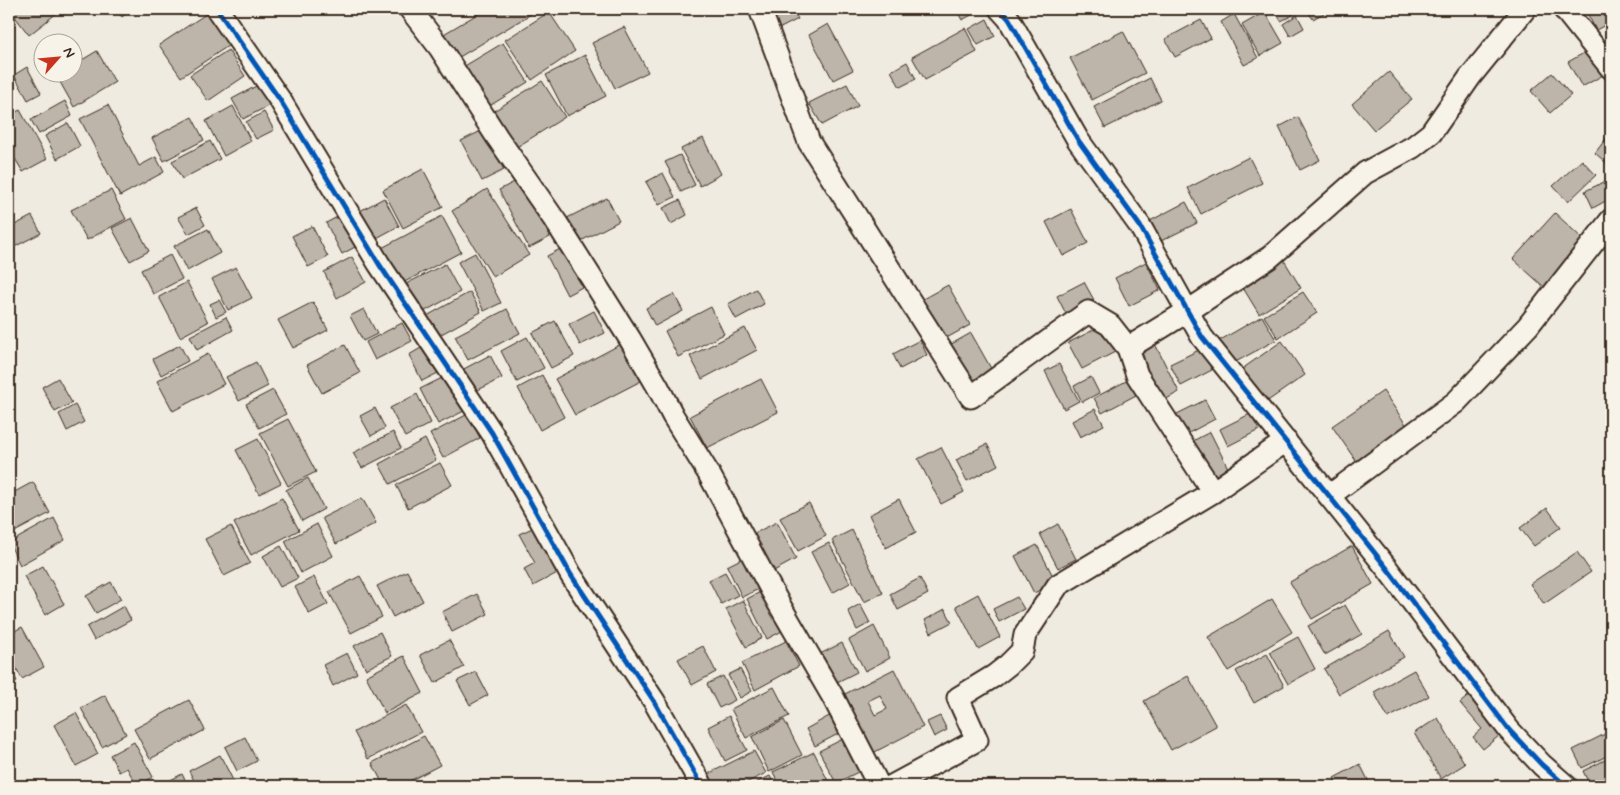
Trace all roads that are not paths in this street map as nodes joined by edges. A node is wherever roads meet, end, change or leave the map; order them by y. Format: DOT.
graph roads {
  1 [pos="217,9"];
  2 [pos="410,9"];
  3 [pos="760,9"];
  4 [pos="1000,9"];
  5 [pos="1525,9"];
  6 [pos="1564,9"];
  7 [pos="1611,68"];
  8 [pos="1611,220"];
  9 [pos="1188,312"];
  10 [pos="1128,348"];
  11 [pos="1286,440"];
  12 [pos="1213,492"];
  13 [pos="1329,496"];
  14 [pos="702,786"];
  15 [pos="879,786"];
  16 [pos="892,786"];
  17 [pos="1566,786"];
  1 -- 14 [label="street"];
  2 -- 15 [label="street"];
  3 -- 10 [label="street"];
  4 -- 9 [label="street"];
  5 -- 9 [label="street"];
  6 -- 7 [label="street"];
  8 -- 13 [label="street"];
  9 -- 10 [label="street"];
  9 -- 11 [label="street"];
  10 -- 12 [label="street"];
  11 -- 12 [label="street"];
  11 -- 13 [label="street"];
  12 -- 16 [label="street"];
  13 -- 17 [label="street"];
}
